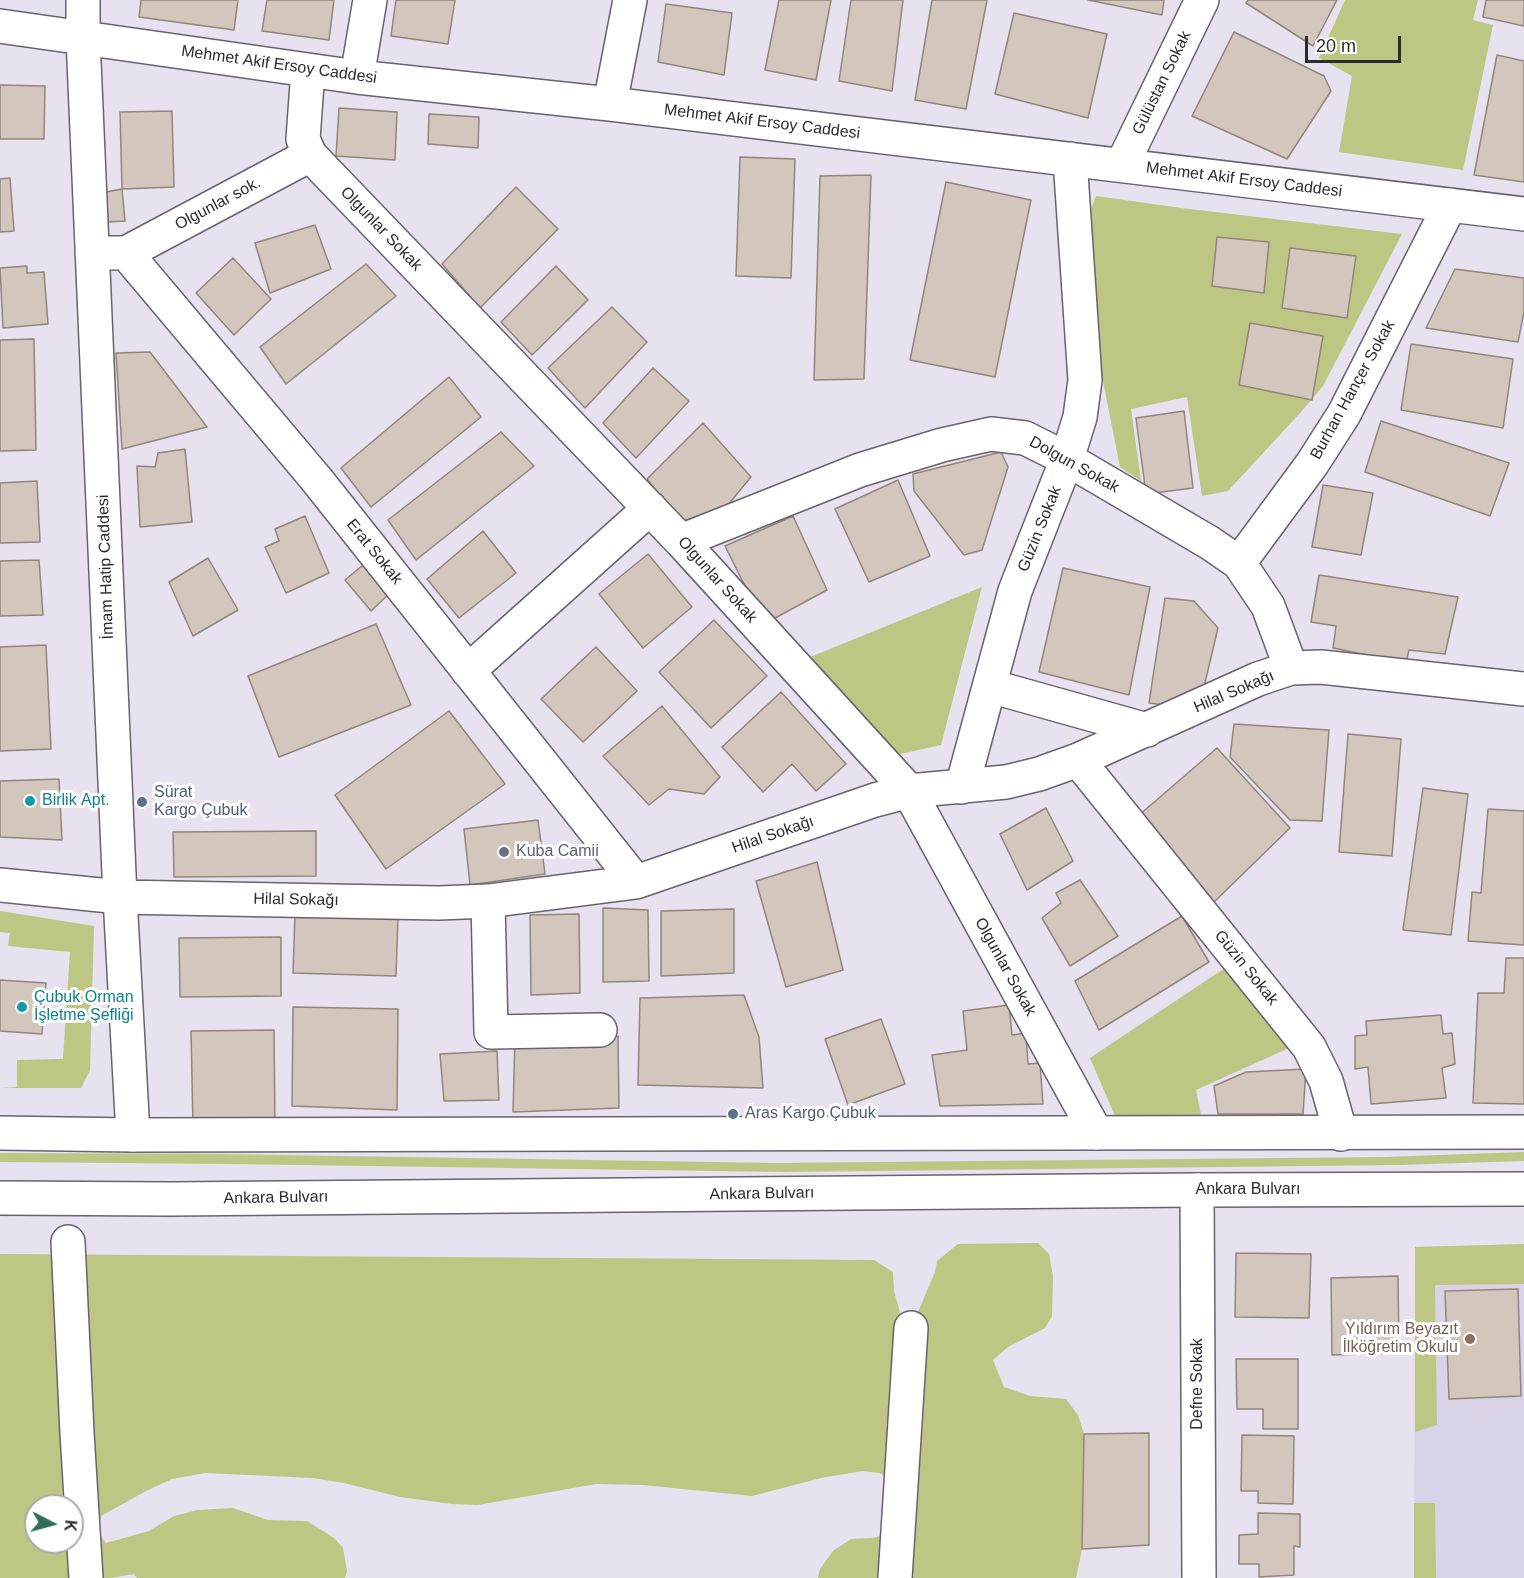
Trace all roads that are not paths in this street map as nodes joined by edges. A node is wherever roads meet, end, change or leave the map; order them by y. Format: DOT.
graph roads {
  1 [pos="83,0"];
  2 [pos="370,0"];
  3 [pos="630,0"];
  4 [pos="1202,0"];
  5 [pos="0,26"];
  6 [pos="82,38"];
  7 [pos="308,70"];
  8 [pos="357,77"];
  9 [pos="610,104"];
  10 [pos="310,155"];
  11 [pos="1070,159"];
  12 [pos="1122,165"];
  13 [pos="1450,205"];
  14 [pos="1524,214"];
  15 [pos="93,253"];
  16 [pos="126,253"];
  17 [pos="1067,459"];
  18 [pos="650,508"];
  19 [pos="681,541"];
  20 [pos="1239,563"];
  21 [pos="1291,668"];
  22 [pos="468,671"];
  23 [pos="990,686"];
  24 [pos="1524,689"];
  25 [pos="1147,730"];
  26 [pos="1078,760"];
  27 [pos="962,787"];
  28 [pos="909,791"];
  29 [pos="636,882"];
  30 [pos="0,885"];
  31 [pos="120,897"];
  32 [pos="488,901"];
  33 [pos="600,1030"];
  34 [pos="0,1132"];
  35 [pos="1524,1132"];
  36 [pos="1096,1134"];
  37 [pos="1341,1134"];
  38 [pos="133,1135"];
  39 [pos="1524,1189"];
  40 [pos="1197,1190"];
  41 [pos="0,1198"];
  42 [pos="68,1242"];
  43 [pos="911,1328"];
  44 [pos="86,1578"];
  45 [pos="895,1578"];
  46 [pos="1199,1578"];
  1 -- 6 [label="street, İmam Hatip Caddesi"];
  2 -- 8 [label="street"];
  3 -- 9 [label="street"];
  4 -- 12 [label="street, Gülüstan Sokak"];
  5 -- 6 [label="street, Mehmet Akif Ersoy Caddesi"];
  6 -- 7 [label="street, Mehmet Akif Ersoy Caddesi"];
  6 -- 15 [label="street, İmam Hatip Caddesi"];
  7 -- 8 [label="street, Mehmet Akif Ersoy Caddesi"];
  7 -- 10 [label="street"];
  8 -- 9 [label="street, Mehmet Akif Ersoy Caddesi"];
  9 -- 11 [label="street, Mehmet Akif Ersoy Caddesi"];
  10 -- 16 [label="street, Olgunlar sok."];
  10 -- 18 [label="street, Olgunlar Sokak"];
  11 -- 12 [label="street, Mehmet Akif Ersoy Caddesi"];
  11 -- 17 [label="street, Güzin Sokak"];
  12 -- 13 [label="street, Mehmet Akif Ersoy Caddesi"];
  13 -- 14 [label="street, Mehmet Akif Ersoy Caddesi"];
  13 -- 20 [label="street, Burhan Hançer Sokak"];
  15 -- 16 [label="street"];
  15 -- 31 [label="street, İmam Hatip Caddesi"];
  16 -- 22 [label="street, Erat Sokak"];
  17 -- 19 [label="street, Dolgun Sokak"];
  17 -- 20 [label="street, Dolgun Sokak"];
  17 -- 23 [label="street, Güzin Sokak"];
  18 -- 19 [label="street, Olgunlar Sokak"];
  18 -- 22 [label="street"];
  19 -- 28 [label="street, Olgunlar Sokak"];
  20 -- 21 [label="street, Dolgun Sokak"];
  21 -- 24 [label="street, Hilal Sokağı"];
  21 -- 25 [label="street, Hilal Sokağı"];
  22 -- 29 [label="street, Erat Sokak"];
  23 -- 25 [label="street"];
  23 -- 27 [label="street, Güzin Sokak"];
  25 -- 26 [label="street, Hilal Sokağı"];
  26 -- 27 [label="street, Hilal Sokağı"];
  26 -- 37 [label="street, Güzin Sokak"];
  27 -- 28 [label="street, Hilal Sokağı"];
  28 -- 29 [label="street, Hilal Sokağı"];
  28 -- 36 [label="street, Olgunlar Sokak"];
  29 -- 32 [label="street, Hilal Sokağı"];
  30 -- 31 [label="street, Hilal Sokağı"];
  31 -- 32 [label="street, Hilal Sokağı"];
  31 -- 38 [label="street, İmam Hatip Caddesi"];
  32 -- 33 [label="street"];
  34 -- 38 [label="street"];
  35 -- 37 [label="street"];
  36 -- 37 [label="street"];
  36 -- 38 [label="street"];
  39 -- 40 [label="street, Ankara Bulvarı"];
  40 -- 41 [label="street, Ankara Bulvarı"];
  40 -- 46 [label="street, Defne Sokak"];
  42 -- 44 [label="street"];
  43 -- 45 [label="street"];
}
